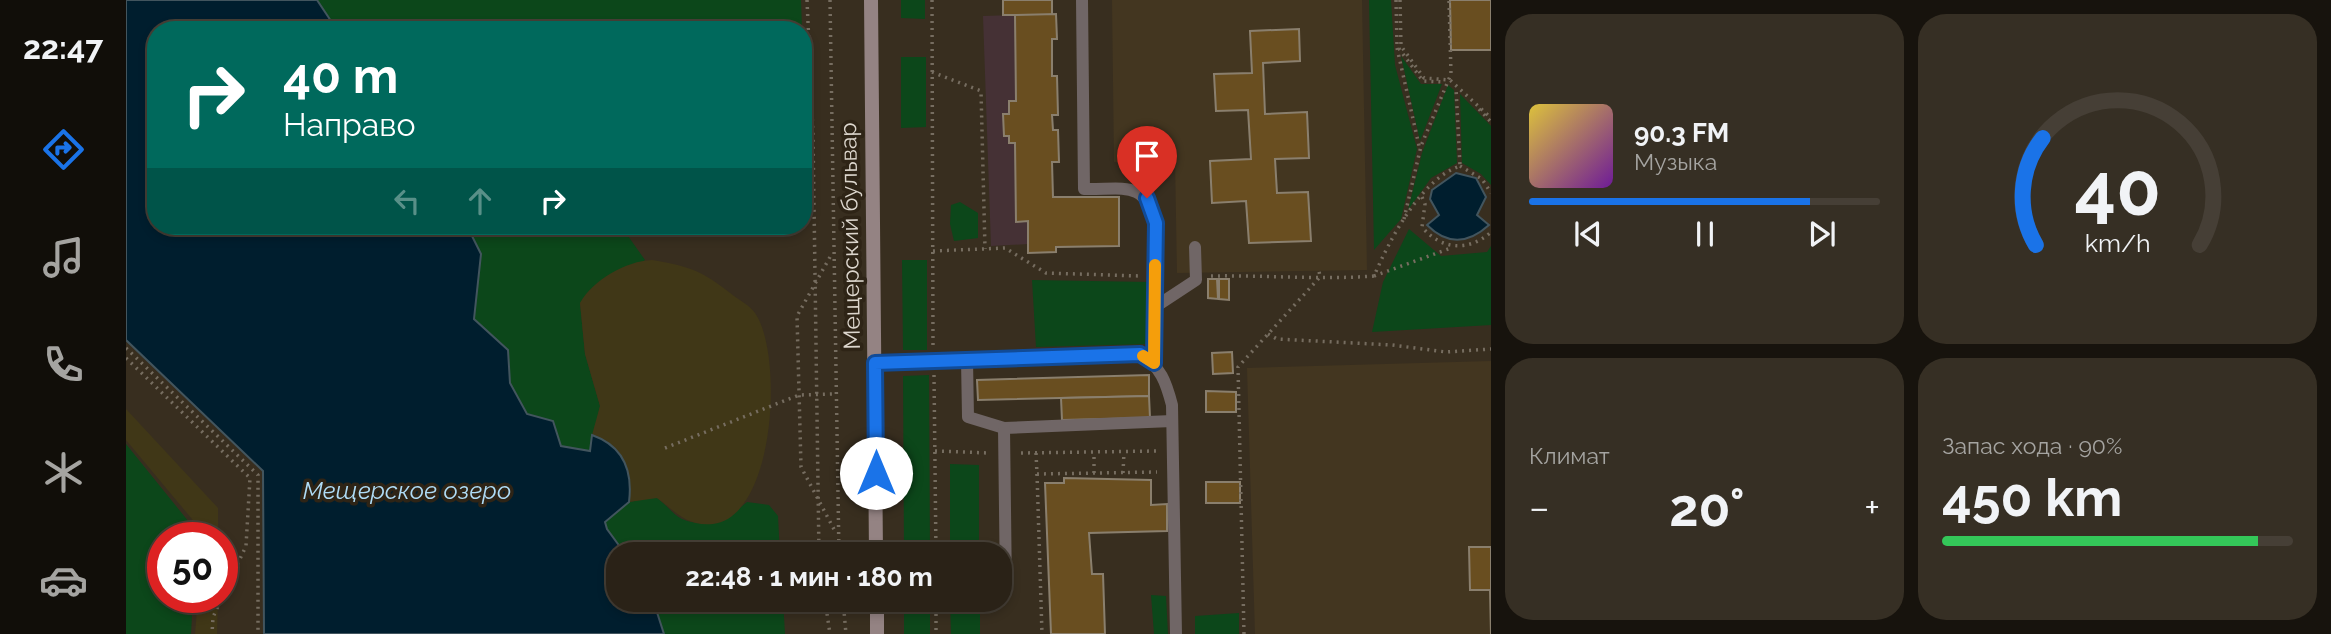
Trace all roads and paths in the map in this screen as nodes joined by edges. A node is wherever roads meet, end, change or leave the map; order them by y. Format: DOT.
graph roads {
  1 [pos="807,0"];
  2 [pos="830,0"];
  3 [pos="871,0"];
  4 [pos="932,0"];
  5 [pos="1082,0"];
  6 [pos="1398,0"];
  7 [pos="1448,0"];
  8 [pos="808,21"];
  9 [pos="1397,46"];
  10 [pos="932,72"];
  11 [pos="1446,81"];
  12 [pos="1456,88"];
  13 [pos="812,112"];
  14 [pos="1491,120"];
  15 [pos="1420,151"];
  16 [pos="1461,166"];
  17 [pos="1491,193"];
  18 [pos="1422,197"];
  19 [pos="1404,221"];
  20 [pos="1491,232"];
  21 [pos="1457,246"];
  22 [pos="1195,247"];
  23 [pos="985,249"];
  24 [pos="933,251"];
  25 [pos="832,255"];
  26 [pos="1319,271"];
  27 [pos="1155,276"];
  28 [pos="1195,276"];
  29 [pos="1374,276"];
  30 [pos="1320,277"];
  31 [pos="814,285"];
  32 [pos="1155,307"];
  33 [pos="1268,334"];
  34 [pos="126,348"];
  35 [pos="1491,349"];
  36 [pos="126,358"];
  37 [pos="967,360"];
  38 [pos="933,361"];
  39 [pos="875,363"];
  40 [pos="1154,363"];
  41 [pos="835,394"];
  42 [pos="799,395"];
  43 [pos="816,395"];
  44 [pos="1172,421"];
  45 [pos="1004,428"];
  46 [pos="665,448"];
  47 [pos="934,451"];
  48 [pos="1173,451"];
  49 [pos="1094,452"];
  50 [pos="1124,452"];
  51 [pos="1005,453"];
  52 [pos="1036,453"];
  53 [pos="1174,472"];
  54 [pos="1094,473"];
  55 [pos="1123,473"];
  56 [pos="1037,474"];
  57 [pos="816,496"];
  58 [pos="837,536"];
  59 [pos="818,542"];
  60 [pos="838,542"];
  61 [pos="876,542"];
  62 [pos="936,542"];
  63 [pos="1006,542"];
  64 [pos="827,612"];
  65 [pos="844,612"];
  66 [pos="877,612"];
  67 [pos="936,612"];
  68 [pos="212,634"];
  69 [pos="258,634"];
  70 [pos="830,634"];
  71 [pos="846,634"];
  72 [pos="877,634"];
  73 [pos="936,634"];
  74 [pos="1042,634"];
  75 [pos="1176,634"];
  76 [pos="1244,634"];
  1 -- 8 [label="path"];
  2 -- 25 [label="path"];
  3 -- 39 [label="main road, Мещерский бульвар"];
  4 -- 10 [label="path"];
  5 -- 27 [label="lane"];
  6 -- 9 [label="path"];
  6 -- 11 [label="path"];
  7 -- 11 [label="path"];
  9 -- 11 [label="path"];
  9 -- 15 [label="path"];
  10 -- 23 [label="path"];
  10 -- 24 [label="path"];
  11 -- 12 [label="path"];
  11 -- 14 [label="path"];
  11 -- 15 [label="path"];
  12 -- 14 [label="path"];
  12 -- 16 [label="path"];
  13 -- 31 [label="path"];
  15 -- 19 [label="path"];
  16 -- 17 [label="path"];
  16 -- 18 [label="path"];
  18 -- 19 [label="path"];
  18 -- 21 [label="path"];
  19 -- 29 [label="path"];
  20 -- 21 [label="path"];
  21 -- 29 [label="path"];
  22 -- 28 [label="lane"];
  23 -- 24 [label="path"];
  23 -- 27 [label="path"];
  24 -- 38 [label="path"];
  25 -- 31 [label="path"];
  25 -- 41 [label="path"];
  26 -- 30 [label="path"];
  27 -- 32 [label="lane"];
  28 -- 30 [label="path"];
  28 -- 32 [label="lane"];
  29 -- 30 [label="path"];
  30 -- 33 [label="path"];
  31 -- 42 [label="path"];
  31 -- 43 [label="path"];
  32 -- 40 [label="lane"];
  33 -- 35 [label="path"];
  33 -- 76 [label="path"];
  34 -- 69 [label="path"];
  36 -- 68 [label="path"];
  37 -- 38 [label="lane"];
  37 -- 40 [label="lane"];
  37 -- 45 [label="lane"];
  38 -- 39 [label="lane"];
  38 -- 47 [label="path"];
  39 -- 61 [label="main road, Мещерский бульвар"];
  40 -- 44 [label="lane"];
  41 -- 43 [label="path"];
  41 -- 58 [label="path"];
  42 -- 43 [label="path"];
  42 -- 46 [label="path"];
  42 -- 57 [label="path"];
  43 -- 57 [label="path"];
  44 -- 45 [label="lane"];
  44 -- 48 [label="lane"];
  45 -- 51 [label="lane"];
  47 -- 51 [label="path"];
  47 -- 62 [label="path"];
  48 -- 50 [label="path"];
  48 -- 53 [label="lane"];
  49 -- 50 [label="path"];
  49 -- 52 [label="path"];
  49 -- 54 [label="path"];
  50 -- 55 [label="path"];
  51 -- 52 [label="path"];
  51 -- 63 [label="lane"];
  52 -- 56 [label="path"];
  53 -- 55 [label="path"];
  53 -- 75 [label="lane"];
  54 -- 55 [label="path"];
  54 -- 56 [label="path"];
  56 -- 74 [label="path"];
  57 -- 58 [label="path"];
  57 -- 59 [label="path"];
  58 -- 60 [label="path"];
  64 -- 70 [label="path"];
  65 -- 71 [label="path"];
  66 -- 72 [label="main road"];
  67 -- 73 [label="path"];
}
